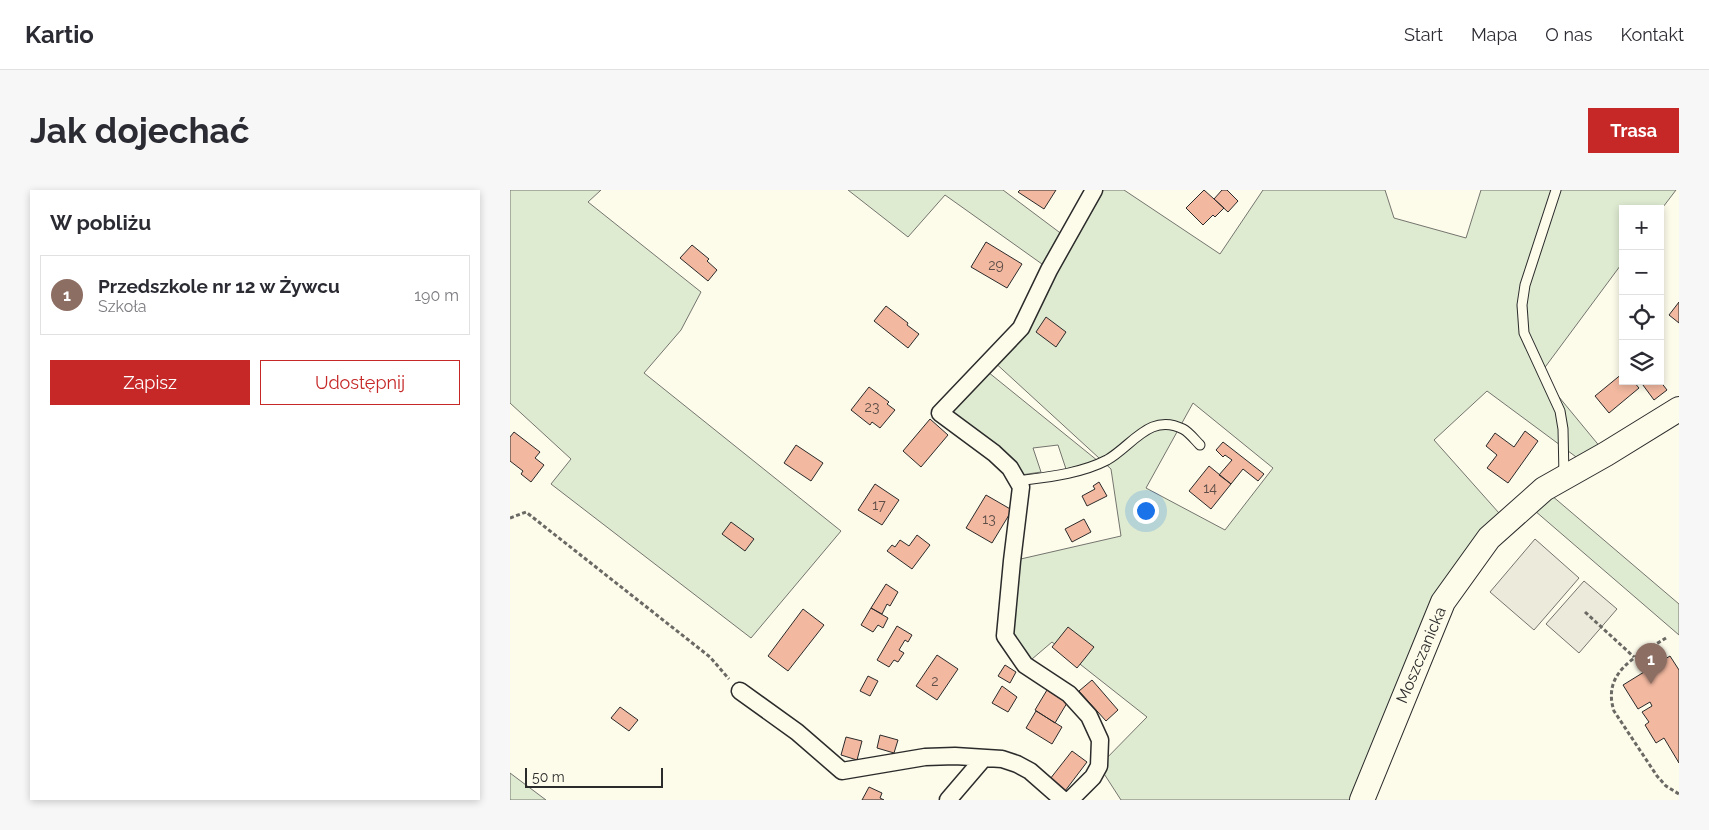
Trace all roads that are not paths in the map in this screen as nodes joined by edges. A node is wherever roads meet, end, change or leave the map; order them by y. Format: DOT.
graph roads {
  1 [pos="1094,190"];
  2 [pos="1556,190"];
  3 [pos="1679,409"];
  4 [pos="1200,445"];
  5 [pos="1564,478"];
  6 [pos="1017,481"];
  7 [pos="740,691"];
  8 [pos="983,759"];
  9 [pos="948,800"];
  10 [pos="1064,800"];
  11 [pos="1070,800"];
  12 [pos="1362,800"];
  1 -- 6 [label="street"];
  2 -- 5 [label="lane"];
  3 -- 5 [label="street, Moszczanicka"];
  4 -- 6 [label="lane"];
  5 -- 12 [label="street, Moszczanicka"];
  6 -- 11 [label="street"];
  7 -- 8 [label="street"];
  8 -- 9 [label="street"];
  8 -- 10 [label="street"];
}
